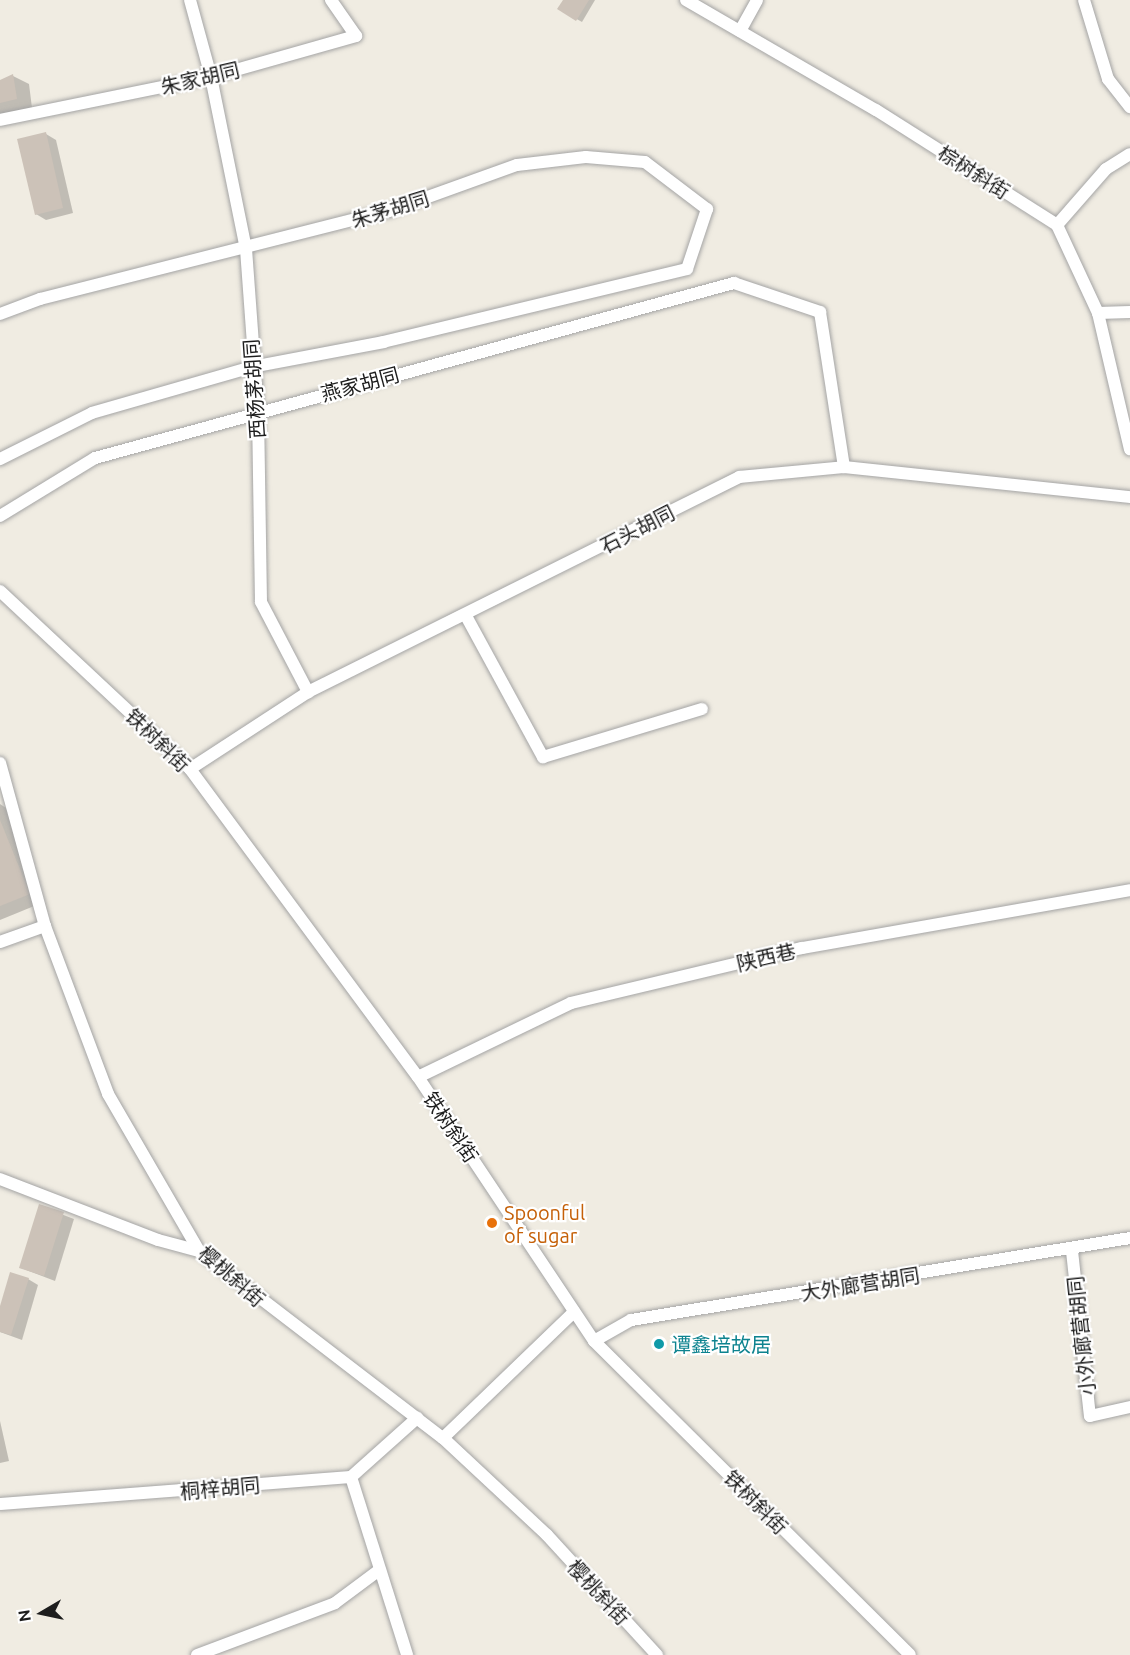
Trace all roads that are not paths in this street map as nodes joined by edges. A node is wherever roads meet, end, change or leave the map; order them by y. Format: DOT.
graph roads {
  1 [pos="190,0"];
  2 [pos="331,0"];
  3 [pos="686,0"];
  4 [pos="757,0"];
  5 [pos="1084,0"];
  6 [pos="740,31"];
  7 [pos="211,77"];
  8 [pos="1130,107"];
  9 [pos="0,120"];
  10 [pos="1130,154"];
  11 [pos="1057,225"];
  12 [pos="246,249"];
  13 [pos="1130,312"];
  14 [pos="1098,313"];
  15 [pos="0,314"];
  16 [pos="252,367"];
  17 [pos="258,412"];
  18 [pos="1130,449"];
  19 [pos="0,459"];
  20 [pos="844,467"];
  21 [pos="1130,497"];
  22 [pos="0,516"];
  23 [pos="0,591"];
  24 [pos="466,616"];
  25 [pos="308,692"];
  26 [pos="702,709"];
  27 [pos="0,763"];
  28 [pos="189,769"];
  29 [pos="1130,890"];
  30 [pos="45,926"];
  31 [pos="0,942"];
  32 [pos="418,1077"];
  33 [pos="0,1179"];
  34 [pos="1130,1238"];
  35 [pos="199,1251"];
  36 [pos="1072,1251"];
  37 [pos="574,1312"];
  38 [pos="594,1341"];
  39 [pos="1130,1407"];
  40 [pos="417,1418"];
  41 [pos="443,1438"];
  42 [pos="351,1477"];
  43 [pos="0,1504"];
  44 [pos="378,1571"];
  45 [pos="197,1655"];
  46 [pos="407,1655"];
  47 [pos="657,1655"];
  48 [pos="910,1655"];
  1 -- 7 [label="lane, 西杨茅胡同"];
  2 -- 7 [label="lane, 朱家胡同"];
  3 -- 6 [label="lane, 棕树斜街"];
  4 -- 6 [label="lane"];
  5 -- 8 [label="lane"];
  6 -- 11 [label="lane, 棕树斜街"];
  7 -- 9 [label="lane, 朱家胡同"];
  7 -- 12 [label="lane, 西杨茅胡同"];
  10 -- 11 [label="lane"];
  11 -- 14 [label="lane"];
  12 -- 15 [label="lane, 朱茅胡同"];
  12 -- 16 [label="lane, 西杨茅胡同"];
  12 -- 16 [label="lane, 朱茅胡同"];
  13 -- 14 [label="lane"];
  14 -- 18 [label="lane"];
  16 -- 17 [label="lane, 西杨茅胡同"];
  16 -- 19 [label="lane"];
  17 -- 20 [label="lane, 燕家胡同"];
  17 -- 22 [label="lane, 燕家胡同"];
  17 -- 25 [label="lane, 西杨茅胡同"];
  20 -- 21 [label="lane, 石头胡同"];
  20 -- 24 [label="lane, 石头胡同"];
  23 -- 28 [label="lane, 铁树斜街"];
  24 -- 25 [label="lane, 石头胡同"];
  24 -- 26 [label="lane"];
  25 -- 28 [label="lane, 石头胡同"];
  27 -- 30 [label="lane, 樱桃斜街"];
  28 -- 32 [label="lane, 铁树斜街"];
  29 -- 32 [label="lane, 陕西巷"];
  30 -- 31 [label="lane"];
  30 -- 35 [label="lane, 樱桃斜街"];
  32 -- 37 [label="lane, 铁树斜街"];
  33 -- 35 [label="lane"];
  34 -- 36 [label="lane, 大外廊营胡同"];
  35 -- 40 [label="lane, 樱桃斜街"];
  36 -- 38 [label="lane, 大外廊营胡同"];
  36 -- 39 [label="lane, 小外廊营胡同"];
  37 -- 38 [label="lane, 铁树斜街"];
  37 -- 41 [label="lane"];
  38 -- 48 [label="lane, 铁树斜街"];
  40 -- 41 [label="lane, 樱桃斜街"];
  40 -- 42 [label="lane"];
  41 -- 47 [label="lane, 樱桃斜街"];
  42 -- 43 [label="lane, 桐梓胡同"];
  42 -- 44 [label="lane"];
  44 -- 45 [label="lane"];
  44 -- 46 [label="lane"];
}
